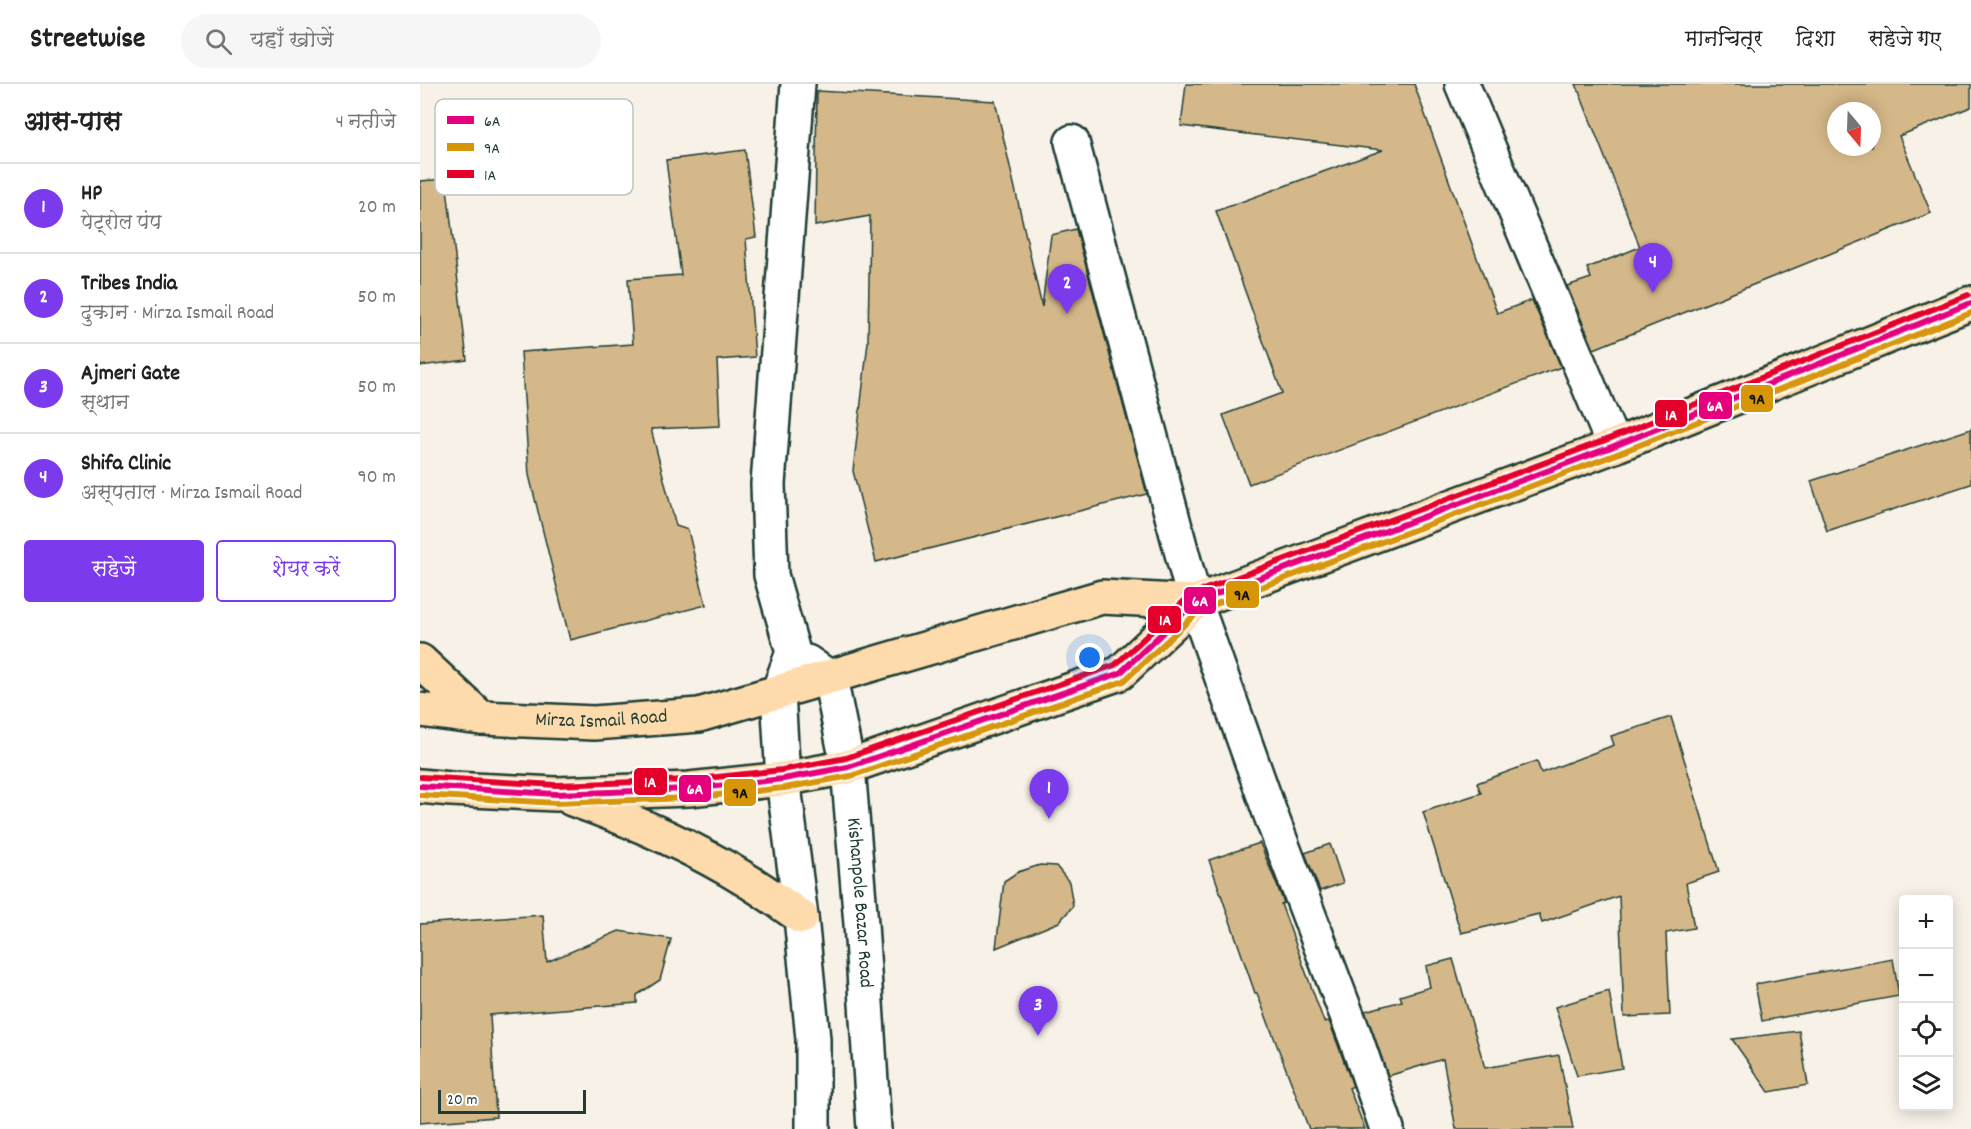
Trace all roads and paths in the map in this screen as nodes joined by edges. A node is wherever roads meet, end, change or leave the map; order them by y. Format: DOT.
graph roads {
  1 [pos="798,84"];
  2 [pos="1462,84"];
  3 [pos="1072,142"];
  4 [pos="1971,303"];
  5 [pos="1614,446"];
  6 [pos="1195,602"];
  7 [pos="794,652"];
  8 [pos="420,661"];
  9 [pos="830,678"];
  10 [pos="778,693"];
  11 [pos="420,710"];
  12 [pos="481,718"];
  13 [pos="848,767"];
  14 [pos="783,779"];
  15 [pos="420,786"];
  16 [pos="556,794"];
  17 [pos="801,917"];
  18 [pos="813,1129"];
  19 [pos="874,1129"];
  20 [pos="1387,1129"];
  1 -- 7 [label="street"];
  2 -- 5 [label="street"];
  3 -- 6 [label="street"];
  4 -- 5 [label="highway"];
  5 -- 6 [label="highway"];
  6 -- 9 [label="highway, Mirza Ismail Road"];
  6 -- 13 [label="highway"];
  6 -- 20 [label="street"];
  7 -- 9 [label="street"];
  7 -- 10 [label="street"];
  8 -- 12 [label="highway"];
  9 -- 10 [label="highway, Mirza Ismail Road"];
  9 -- 13 [label="street, Kishanpole Bazar Road"];
  10 -- 12 [label="highway, Mirza Ismail Road"];
  10 -- 14 [label="street"];
  11 -- 12 [label="highway, Mirza Ismail Road"];
  13 -- 14 [label="highway"];
  13 -- 19 [label="street, Kishanpole Bazar Road"];
  14 -- 16 [label="highway"];
  14 -- 17 [label="street"];
  15 -- 16 [label="highway"];
  16 -- 17 [label="highway"];
  17 -- 18 [label="street"];
}
